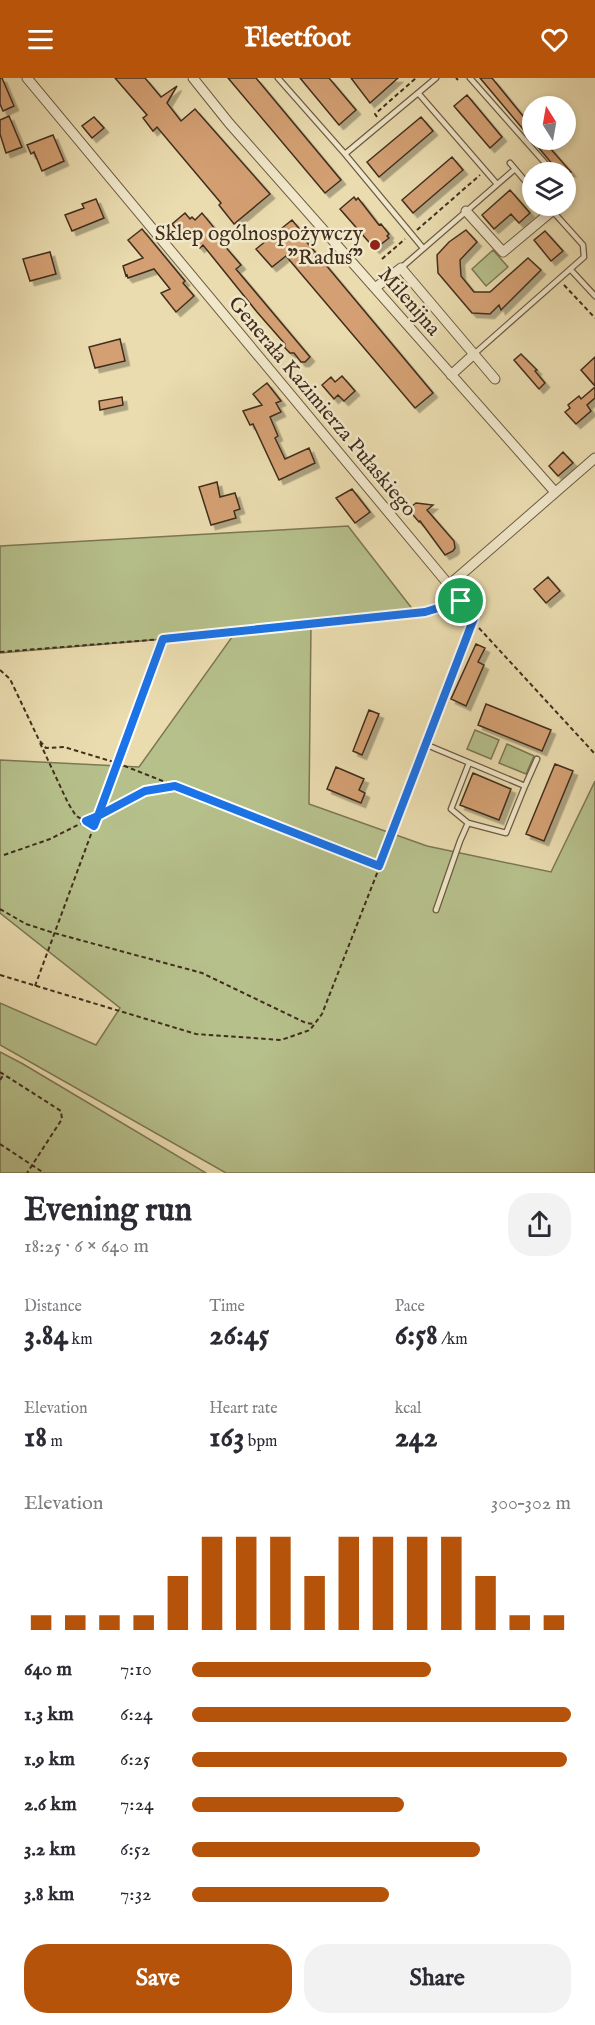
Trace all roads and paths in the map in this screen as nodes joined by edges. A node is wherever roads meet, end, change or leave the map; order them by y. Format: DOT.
graph roads {
  1 [pos="27,78"];
  2 [pos="193,78"];
  3 [pos="278,78"];
  4 [pos="436,78"];
  5 [pos="470,78"];
  6 [pos="413,79"];
  7 [pos="419,93"];
  8 [pos="380,121"];
  9 [pos="345,154"];
  10 [pos="544,162"];
  11 [pos="510,164"];
  12 [pos="515,169"];
  13 [pos="486,170"];
  14 [pos="522,177"];
  15 [pos="497,184"];
  16 [pos="466,211"];
  17 [pos="542,216"];
  18 [pos="559,216"];
  19 [pos="412,234"];
  20 [pos="423,248"];
  21 [pos="382,259"];
  22 [pos="401,268"];
  23 [pos="571,270"];
  24 [pos="560,280"];
  25 [pos="375,288"];
  26 [pos="595,296"];
  27 [pos="595,318"];
  28 [pos="473,355"];
  29 [pos="451,375"];
  30 [pos="495,379"];
  31 [pos="595,458"];
  32 [pos="555,492"];
  33 [pos="449,585"];
  34 [pos="461,601"];
  35 [pos="474,618"];
  36 [pos="163,639"];
  37 [pos="0,652"];
  38 [pos="0,670"];
  39 [pos="39,740"];
  40 [pos="427,745"];
  41 [pos="595,754"];
  42 [pos="537,759"];
  43 [pos="117,763"];
  44 [pos="469,763"];
  45 [pos="175,786"];
  46 [pos="525,786"];
  47 [pos="403,806"];
  48 [pos="98,816"];
  49 [pos="86,821"];
  50 [pos="468,823"];
  51 [pos="94,826"];
  52 [pos="4,855"];
  53 [pos="379,866"];
  54 [pos="0,909"];
  55 [pos="436,910"];
  56 [pos="54,933"];
  57 [pos="0,975"];
  58 [pos="35,986"];
  59 [pos="315,1024"];
  60 [pos="0,1072"];
  61 [pos="4,1074"];
  62 [pos="0,1080"];
  63 [pos="0,1144"];
  64 [pos="32,1165"];
  65 [pos="27,1173"];
  66 [pos="44,1173"];
  1 -- 33 [label="street, Generała Kazimierza Pułaskiego"];
  2 -- 25 [label="street, Milenijna"];
  3 -- 9 [label="lane"];
  4 -- 7 [label="lane"];
  5 -- 10 [label="lane"];
  6 -- 8 [label="path"];
  7 -- 9 [label="lane"];
  7 -- 13 [label="lane"];
  9 -- 19 [label="lane"];
  11 -- 12 [label="lane"];
  12 -- 14 [label="lane"];
  12 -- 15 [label="lane"];
  13 -- 15 [label="lane"];
  13 -- 19 [label="path"];
  15 -- 16 [label="lane"];
  16 -- 17 [label="street"];
  16 -- 20 [label="lane"];
  18 -- 23 [label="lane"];
  19 -- 20 [label="lane"];
  19 -- 21 [label="path"];
  20 -- 22 [label="lane"];
  22 -- 25 [label="street"];
  22 -- 28 [label="street"];
  23 -- 24 [label="lane"];
  23 -- 26 [label="lane"];
  24 -- 27 [label="path"];
  24 -- 28 [label="lane"];
  25 -- 29 [label="street, Milenijna"];
  28 -- 29 [label="street"];
  28 -- 30 [label="street"];
  29 -- 32 [label="street, Milenijna"];
  31 -- 32 [label="street"];
  32 -- 33 [label="street"];
  33 -- 34 [label="path"];
  34 -- 35 [label="path"];
  34 -- 36 [label="path"];
  35 -- 40 [label="lane"];
  35 -- 41 [label="path"];
  36 -- 37 [label="path"];
  36 -- 43 [label="path"];
  38 -- 39 [label="path"];
  39 -- 43 [label="path"];
  39 -- 49 [label="path"];
  40 -- 44 [label="lane"];
  40 -- 47 [label="lane"];
  42 -- 46 [label="lane"];
  43 -- 45 [label="path"];
  43 -- 48 [label="path"];
  44 -- 46 [label="lane"];
  44 -- 50 [label="lane"];
  45 -- 48 [label="path"];
  45 -- 53 [label="path"];
  46 -- 50 [label="lane"];
  47 -- 53 [label="path"];
  48 -- 49 [label="path"];
  48 -- 51 [label="path"];
  49 -- 51 [label="path"];
  49 -- 52 [label="path"];
  50 -- 55 [label="lane"];
  51 -- 56 [label="path"];
  53 -- 59 [label="path"];
  54 -- 56 [label="path"];
  56 -- 58 [label="path"];
  56 -- 59 [label="path"];
  57 -- 58 [label="path"];
  58 -- 59 [label="path"];
  60 -- 61 [label="path"];
  61 -- 62 [label="path"];
  61 -- 64 [label="path"];
  63 -- 64 [label="path"];
  64 -- 65 [label="path"];
  64 -- 66 [label="path"];
}
